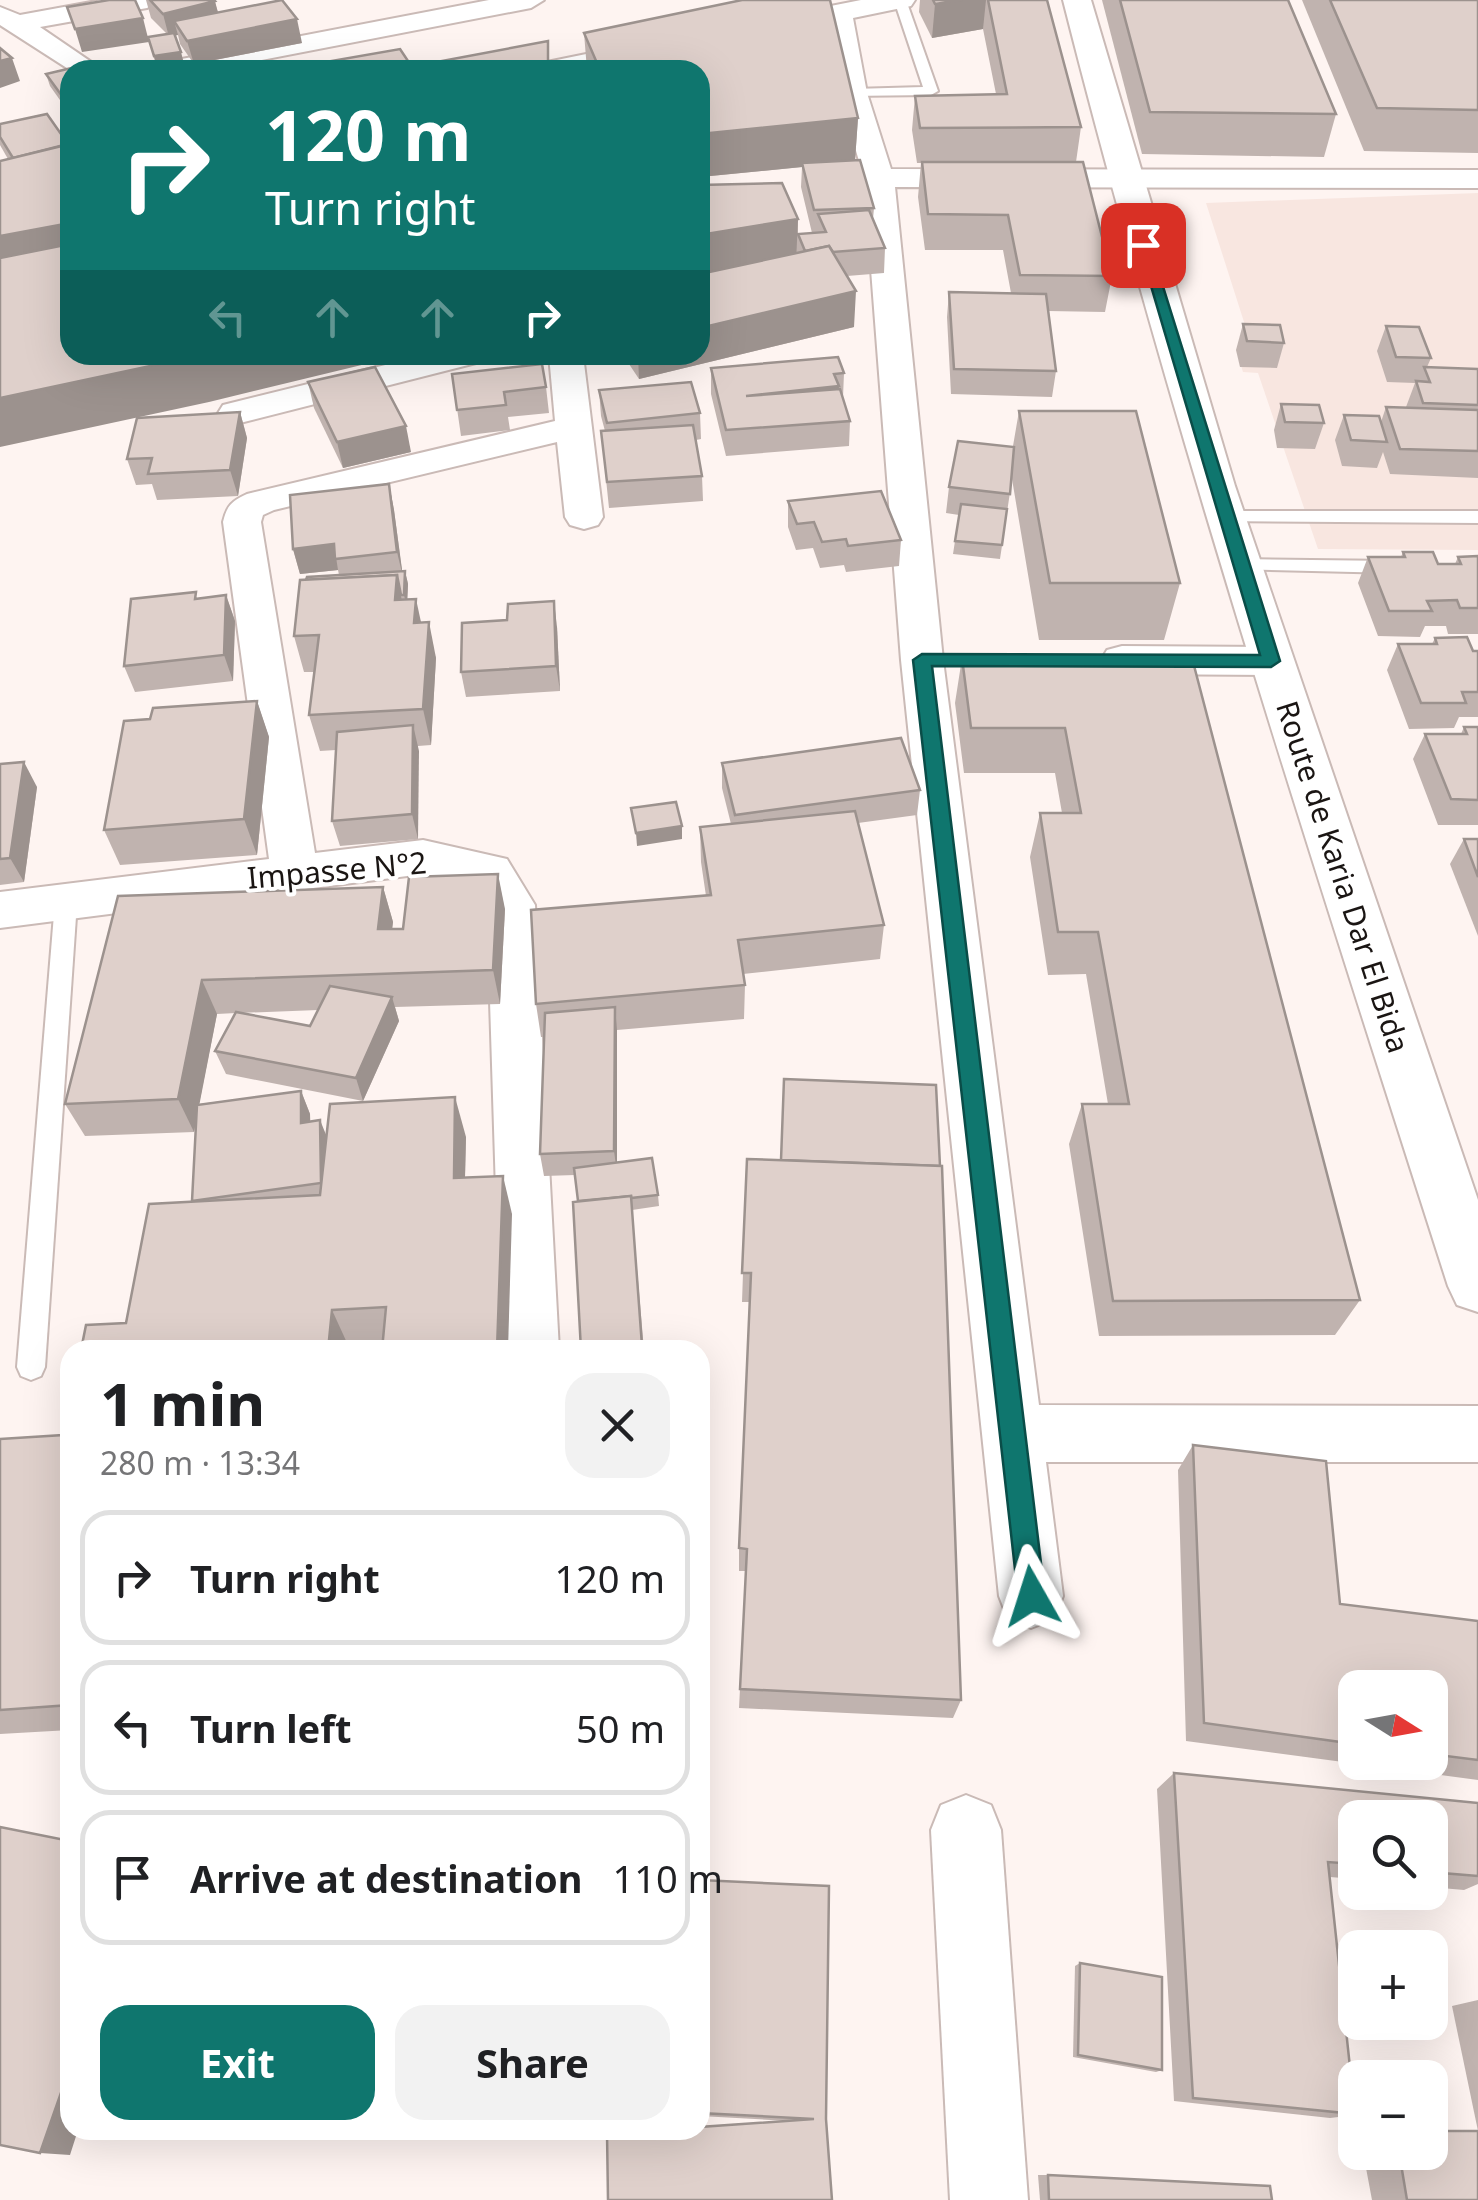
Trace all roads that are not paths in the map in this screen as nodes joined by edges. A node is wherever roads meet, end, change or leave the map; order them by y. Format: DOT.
graph roads {
  1 [pos="147,0"];
  2 [pos="532,0"];
  3 [pos="1077,0"];
  4 [pos="878,3"];
  5 [pos="6,19"];
  6 [pos="784,23"];
  7 [pos="691,42"];
  8 [pos="73,60"];
  9 [pos="218,60"];
  10 [pos="601,60"];
  11 [pos="853,93"];
  12 [pos="1332,143"];
  13 [pos="879,178"];
  14 [pos="1478,178"];
  15 [pos="1123,179"];
  16 [pos="1345,179"];
  17 [pos="427,365"];
  18 [pos="567,365"];
  19 [pos="236,412"];
  20 [pos="574,427"];
  21 [pos="584,517"];
  22 [pos="1225,517"];
  23 [pos="1478,517"];
  24 [pos="1240,565"];
  25 [pos="1418,567"];
  26 [pos="1077,660"];
  27 [pos="1271,661"];
  28 [pos="294,873"];
  29 [pos="66,902"];
  30 [pos="0,910"];
  31 [pos="1478,1286"];
  32 [pos="530,1340"];
  33 [pos="30,1368"];
  34 [pos="1015,1433"];
  35 [pos="1478,1434"];
  36 [pos="1032,1596"];
  37 [pos="966,1830"];
  38 [pos="989,2200"];
  1 -- 5 [label="street"];
  2 -- 9 [label="street"];
  3 -- 15 [label="street, Route de Karia Dar El Bida"];
  4 -- 6 [label="street"];
  4 -- 11 [label="street"];
  4 -- 11 [label="lane"];
  5 -- 8 [label="street"];
  7 -- 10 [label="street"];
  11 -- 13 [label="street"];
  12 -- 16 [label="street"];
  13 -- 15 [label="street"];
  13 -- 34 [label="street"];
  14 -- 16 [label="street"];
  15 -- 16 [label="street"];
  15 -- 22 [label="street, Route de Karia Dar El Bida"];
  17 -- 19 [label="street"];
  18 -- 20 [label="street"];
  20 -- 21 [label="street"];
  20 -- 28 [label="street"];
  22 -- 23 [label="lane"];
  22 -- 24 [label="street, Route de Karia Dar El Bida"];
  24 -- 25 [label="lane"];
  24 -- 27 [label="street, Route de Karia Dar El Bida"];
  26 -- 27 [label="street"];
  27 -- 31 [label="street, Route de Karia Dar El Bida"];
  28 -- 29 [label="street, Impasse N°2"];
  28 -- 32 [label="street, Impasse N°2"];
  29 -- 30 [label="street, Impasse N°2"];
  29 -- 33 [label="lane"];
  34 -- 35 [label="street"];
  34 -- 36 [label="street"];
  37 -- 38 [label="street"];
}
